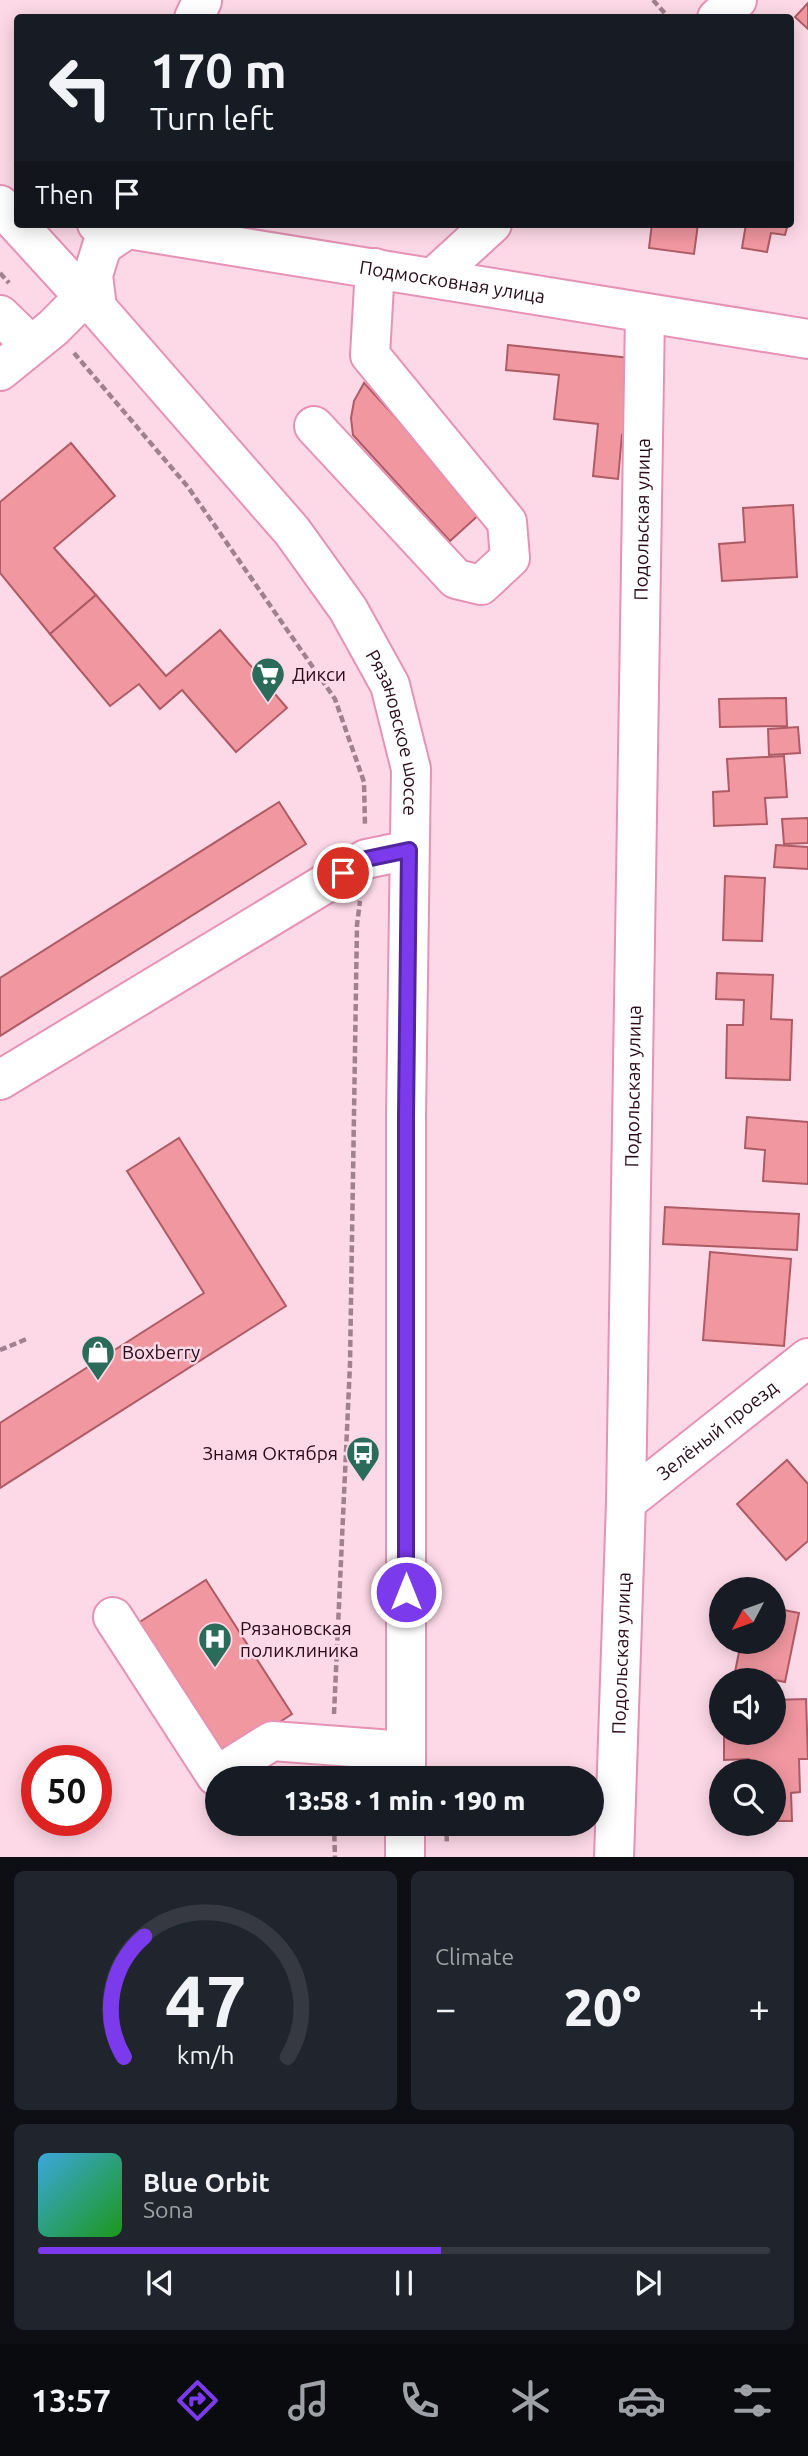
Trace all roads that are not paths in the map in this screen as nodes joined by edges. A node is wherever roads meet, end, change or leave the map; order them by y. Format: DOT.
graph roads {
  1 [pos="737,0"];
  2 [pos="722,14"];
  3 [pos="24,228"];
  4 [pos="111,228"];
  5 [pos="124,228"];
  6 [pos="488,228"];
  7 [pos="374,268"];
  8 [pos="434,277"];
  9 [pos="90,302"];
  10 [pos="9,303"];
  11 [pos="645,314"];
  12 [pos="42,336"];
  13 [pos="808,339"];
  14 [pos="0,371"];
  15 [pos="314,426"];
  16 [pos="409,850"];
  17 [pos="0,1080"];
  18 [pos="808,1358"];
  19 [pos="626,1502"];
  20 [pos="113,1617"];
  21 [pos="406,1764"];
  22 [pos="405,1836"];
  23 [pos="405,1857"];
  24 [pos="614,1857"];
  1 -- 2 [label="street"];
  3 -- 9 [label="street, Рязановское шоссе"];
  4 -- 9 [label="street"];
  5 -- 7 [label="street, Подмосковная улица"];
  6 -- 8 [label="street"];
  7 -- 8 [label="street, Подмосковная улица"];
  7 -- 15 [label="street"];
  8 -- 11 [label="street, Подмосковная улица"];
  9 -- 12 [label="street"];
  9 -- 16 [label="street, Рязановское шоссе"];
  10 -- 12 [label="street"];
  11 -- 13 [label="street, Подмосковная улица"];
  11 -- 19 [label="street, Подольская улица"];
  12 -- 14 [label="street"];
  16 -- 17 [label="street"];
  16 -- 21 [label="street, Рязановское шоссе"];
  18 -- 19 [label="street, Зелёный проезд"];
  19 -- 24 [label="street, Подольская улица"];
  20 -- 21 [label="street"];
  22 -- 23 [label="street"];
}
